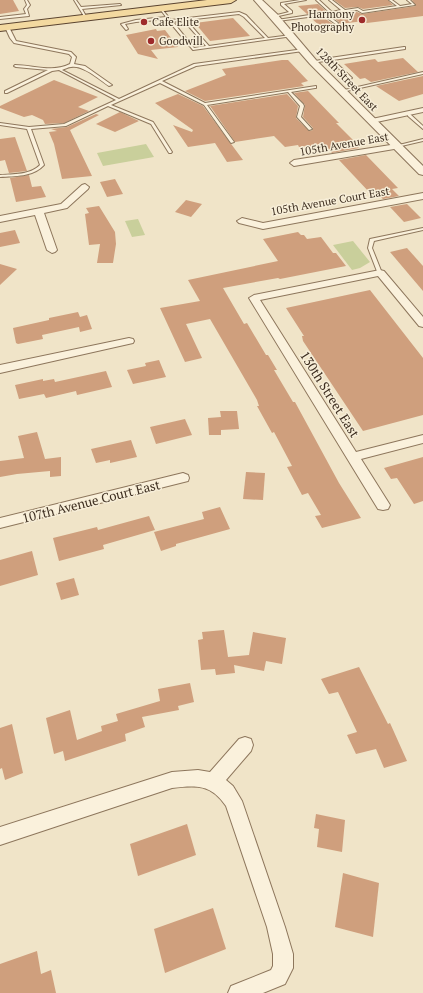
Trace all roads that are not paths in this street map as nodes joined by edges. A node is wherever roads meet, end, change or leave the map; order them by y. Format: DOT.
graph roads {
  1 [pos="26,0"];
  2 [pos="75,0"];
  3 [pos="117,0"];
  4 [pos="231,0"];
  5 [pos="258,0"];
  6 [pos="305,0"];
  7 [pos="310,0"];
  8 [pos="317,0"];
  9 [pos="330,0"];
  10 [pos="390,0"];
  11 [pos="408,0"];
  12 [pos="198,2"];
  13 [pos="399,7"];
  14 [pos="80,8"];
  15 [pos="161,8"];
  16 [pos="123,9"];
  17 [pos="344,11"];
  18 [pos="332,13"];
  19 [pos="324,14"];
  20 [pos="0,18"];
  21 [pos="86,18"];
  22 [pos="276,18"];
  23 [pos="184,19"];
  24 [pos="169,20"];
  25 [pos="337,24"];
  26 [pos="3,28"];
  27 [pos="126,29"];
  28 [pos="291,36"];
  29 [pos="267,39"];
  30 [pos="208,47"];
  31 [pos="404,48"];
  32 [pos="303,50"];
  33 [pos="330,59"];
  34 [pos="313,62"];
  35 [pos="72,65"];
  36 [pos="16,66"];
  37 [pos="51,70"];
  38 [pos="60,70"];
  39 [pos="423,73"];
  40 [pos="350,78"];
  41 [pos="159,81"];
  42 [pos="110,85"];
  43 [pos="316,87"];
  44 [pos="289,91"];
  45 [pos="342,91"];
  46 [pos="6,92"];
  47 [pos="118,100"];
  48 [pos="205,104"];
  49 [pos="108,105"];
  50 [pos="423,110"];
  51 [pos="409,114"];
  52 [pos="372,121"];
  53 [pos="0,124"];
  54 [pos="29,128"];
  55 [pos="423,128"];
  56 [pos="310,129"];
  57 [pos="423,140"];
  58 [pos="232,142"];
  59 [pos="397,146"];
  60 [pos="170,152"];
  61 [pos="294,163"];
  62 [pos="423,172"];
  63 [pos="0,176"];
  64 [pos="84,187"];
  65 [pos="423,196"];
  66 [pos="38,212"];
  67 [pos="0,219"];
  68 [pos="242,220"];
  69 [pos="423,229"];
  70 [pos="52,250"];
  71 [pos="380,272"];
  72 [pos="423,324"];
  73 [pos="130,341"];
  74 [pos="0,369"];
  75 [pos="423,439"];
  76 [pos="353,457"];
  77 [pos="183,478"];
  78 [pos="383,505"];
  79 [pos="0,523"];
  80 [pos="245,745"];
  81 [pos="213,782"];
  82 [pos="0,836"];
  83 [pos="238,993"];
  1 -- 20 [label="lane"];
  2 -- 14 [label="lane"];
  3 -- 16 [label="lane"];
  4 -- 12 [label="main road"];
  5 -- 22 [label="street, 128th Street East"];
  6 -- 7 [label="lane"];
  6 -- 22 [label="lane"];
  8 -- 18 [label="lane"];
  9 -- 17 [label="lane"];
  10 -- 13 [label="lane"];
  11 -- 13 [label="lane"];
  12 -- 15 [label="main road"];
  13 -- 17 [label="lane"];
  14 -- 16 [label="lane"];
  14 -- 21 [label="lane"];
  15 -- 16 [label="main road"];
  15 -- 24 [label="lane"];
  16 -- 21 [label="main road"];
  17 -- 18 [label="lane"];
  18 -- 19 [label="lane"];
  19 -- 22 [label="lane"];
  19 -- 25 [label="lane"];
  21 -- 26 [label="main road"];
  22 -- 28 [label="street, 128th Street East"];
  23 -- 24 [label="lane"];
  23 -- 29 [label="lane"];
  23 -- 30 [label="lane"];
  24 -- 27 [label="lane"];
  24 -- 30 [label="lane"];
  26 -- 35 [label="lane"];
  28 -- 29 [label="lane"];
  28 -- 32 [label="street, 128th Street East"];
  29 -- 30 [label="lane"];
  31 -- 33 [label="lane"];
  32 -- 34 [label="street, 128th Street East"];
  32 -- 41 [label="lane"];
  33 -- 34 [label="lane"];
  33 -- 40 [label="lane"];
  34 -- 45 [label="street, 128th Street East"];
  35 -- 38 [label="lane"];
  35 -- 42 [label="lane"];
  36 -- 37 [label="lane"];
  37 -- 38 [label="lane"];
  37 -- 46 [label="lane"];
  38 -- 47 [label="lane"];
  39 -- 45 [label="lane"];
  41 -- 47 [label="lane"];
  41 -- 48 [label="lane"];
  43 -- 44 [label="lane"];
  44 -- 48 [label="lane"];
  44 -- 56 [label="lane"];
  45 -- 52 [label="street, 128th Street East"];
  47 -- 49 [label="lane"];
  48 -- 58 [label="lane"];
  49 -- 54 [label="lane"];
  49 -- 60 [label="lane"];
  50 -- 51 [label="street"];
  51 -- 52 [label="street"];
  51 -- 55 [label="lane"];
  52 -- 59 [label="street, 128th Street East"];
  53 -- 54 [label="lane"];
  54 -- 63 [label="lane"];
  57 -- 59 [label="lane"];
  59 -- 61 [label="street, 105th Avenue East"];
  59 -- 62 [label="street, 128th Street East"];
  64 -- 66 [label="street"];
  65 -- 68 [label="street, 105th Avenue Court East"];
  66 -- 67 [label="street"];
  66 -- 70 [label="street"];
  69 -- 71 [label="lane"];
  71 -- 72 [label="street"];
  71 -- 76 [label="street, 130th Street East"];
  73 -- 74 [label="street"];
  75 -- 76 [label="street"];
  76 -- 78 [label="street, 130th Street East"];
  77 -- 79 [label="street, 107th Avenue Court East"];
  80 -- 81 [label="street"];
  81 -- 82 [label="street"];
  81 -- 83 [label="street"];
}
